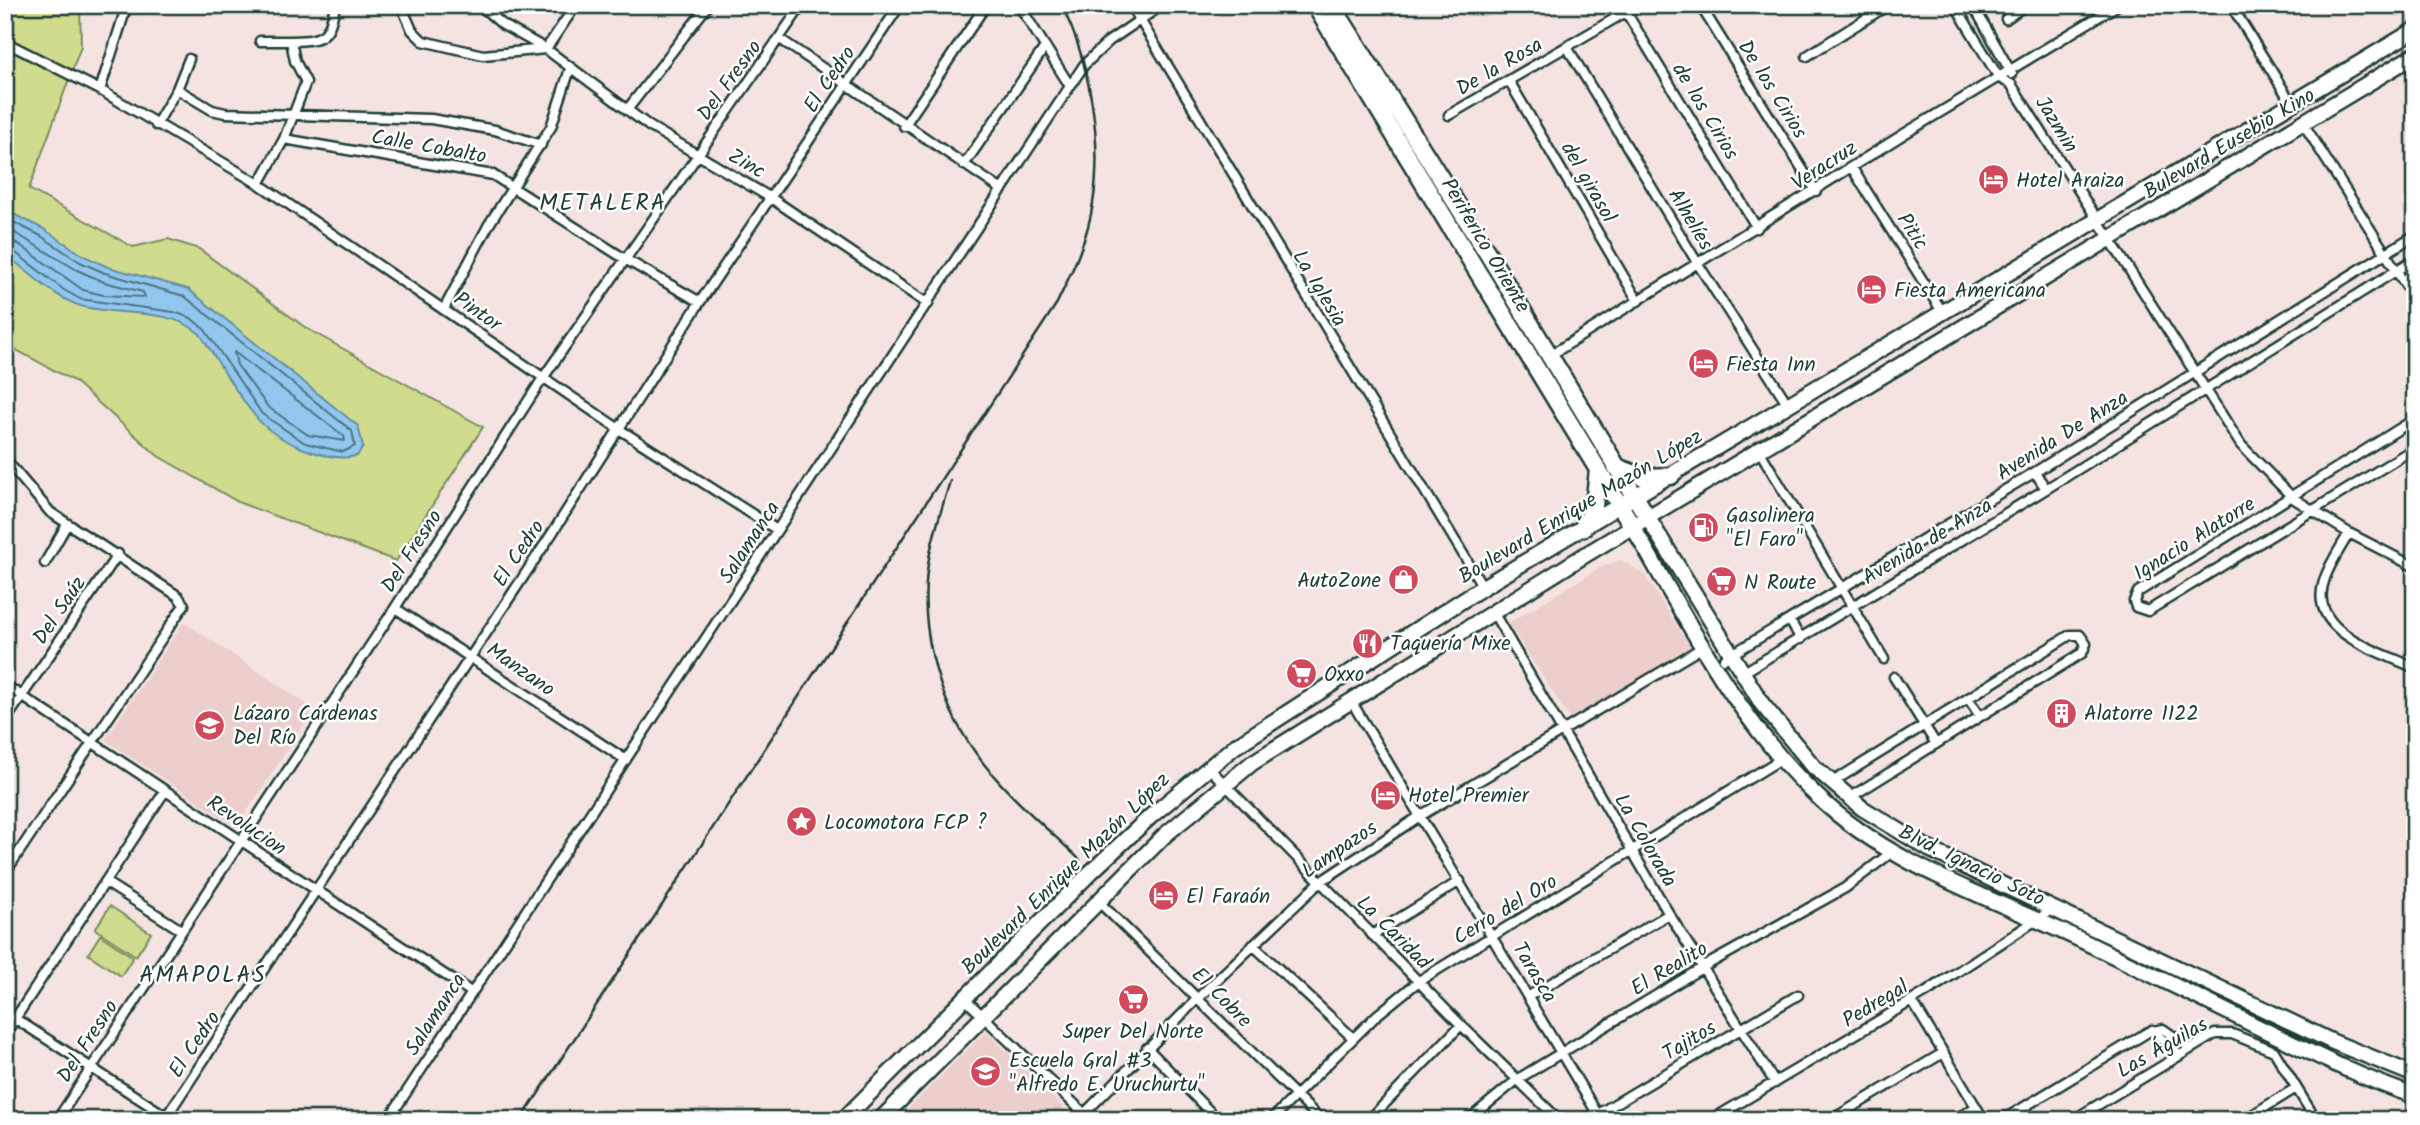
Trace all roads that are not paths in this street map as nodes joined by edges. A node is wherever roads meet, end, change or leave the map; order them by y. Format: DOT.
graph roads {
  1 [pos="127,5"];
  2 [pos="335,5"];
  3 [pos="401,5"];
  4 [pos="480,5"];
  5 [pos="576,5"];
  6 [pos="708,5"];
  7 [pos="802,5"];
  8 [pos="900,5"];
  9 [pos="986,5"];
  10 [pos="1019,5"];
  11 [pos="1131,5"];
  12 [pos="1162,5"];
  13 [pos="1315,5"];
  14 [pos="1332,5"];
  15 [pos="1638,5"];
  16 [pos="1700,5"];
  17 [pos="1888,5"];
  18 [pos="1973,5"];
  19 [pos="2025,5"];
  20 [pos="2118,5"];
  21 [pos="2231,5"];
  22 [pos="1958,6"];
  23 [pos="1626,12"];
  24 [pos="2006,19"];
  25 [pos="1140,20"];
  26 [pos="2415,30"];
  27 [pos="780,39"];
  28 [pos="260,41"];
  29 [pos="291,41"];
  30 [pos="5,42"];
  31 [pos="1045,47"];
  32 [pos="1567,47"];
  33 [pos="546,49"];
  34 [pos="2415,55"];
  35 [pos="1807,56"];
  36 [pos="189,59"];
  37 [pos="570,69"];
  38 [pos="2012,70"];
  39 [pos="1999,78"];
  40 [pos="1509,81"];
  41 [pos="2011,83"];
  42 [pos="846,86"];
  43 [pos="1070,86"];
  44 [pos="177,89"];
  45 [pos="100,90"];
  46 [pos="2292,103"];
  47 [pos="627,110"];
  48 [pos="295,114"];
  49 [pos="1449,115"];
  50 [pos="2303,123"];
  51 [pos="156,125"];
  52 [pos="904,126"];
  53 [pos="284,139"];
  54 [pos="541,145"];
  55 [pos="696,154"];
  56 [pos="964,165"];
  57 [pos="1852,168"];
  58 [pos="259,184"];
  59 [pos="513,187"];
  60 [pos="1002,190"];
  61 [pos="1816,191"];
  62 [pos="771,198"];
  63 [pos="2096,219"];
  64 [pos="1757,228"];
  65 [pos="2415,235"];
  66 [pos="2109,241"];
  67 [pos="2385,254"];
  68 [pos="625,259"];
  69 [pos="2415,259"];
  70 [pos="1698,264"];
  71 [pos="2396,271"];
  72 [pos="2415,300"];
  73 [pos="1638,301"];
  74 [pos="700,302"];
  75 [pos="928,304"];
  76 [pos="444,309"];
  77 [pos="1943,313"];
  78 [pos="1549,356"];
  79 [pos="1535,365"];
  80 [pos="2193,374"];
  81 [pos="543,378"];
  82 [pos="2204,391"];
  83 [pos="1789,405"];
  84 [pos="2415,419"];
  85 [pos="619,429"];
  86 [pos="2415,448"];
  87 [pos="1759,450"];
  88 [pos="6,463"];
  89 [pos="1616,467"];
  90 [pos="1598,470"];
  91 [pos="2035,472"];
  92 [pos="1671,476"];
  93 [pos="2046,489"];
  94 [pos="2293,498"];
  95 [pos="1628,502"];
  96 [pos="2312,511"];
  97 [pos="1640,523"];
  98 [pos="67,524"];
  99 [pos="1583,528"];
  100 [pos="778,530"];
  101 [pos="2349,533"];
  102 [pos="118,554"];
  103 [pos="46,563"];
  104 [pos="2415,567"];
  105 [pos="1483,587"];
  106 [pos="1843,588"];
  107 [pos="1853,607"];
  108 [pos="395,608"];
  109 [pos="1493,612"];
  110 [pos="1790,621"];
  111 [pos="1801,639"];
  112 [pos="1703,647"];
  113 [pos="471,655"];
  114 [pos="1727,658"];
  115 [pos="1884,660"];
  116 [pos="2415,668"];
  117 [pos="1741,674"];
  118 [pos="1894,677"];
  119 [pos="5,685"];
  120 [pos="21,696"];
  121 [pos="1968,698"];
  122 [pos="1350,699"];
  123 [pos="1980,716"];
  124 [pos="5,721"];
  125 [pos="1924,725"];
  126 [pos="1563,730"];
  127 [pos="93,744"];
  128 [pos="1936,744"];
  129 [pos="626,760"];
  130 [pos="1781,760"];
  131 [pos="1208,767"];
  132 [pos="1831,783"];
  133 [pos="1225,785"];
  134 [pos="165,791"];
  135 [pos="1849,798"];
  136 [pos="1420,816"];
  137 [pos="239,840"];
  138 [pos="1892,852"];
  139 [pos="1633,853"];
  140 [pos="5,873"];
  141 [pos="1460,881"];
  142 [pos="105,882"];
  143 [pos="1320,882"];
  144 [pos="316,892"];
  145 [pos="1098,901"];
  146 [pos="2053,908"];
  147 [pos="1669,914"];
  148 [pos="2037,919"];
  149 [pos="181,930"];
  150 [pos="1371,935"];
  151 [pos="1493,935"];
  152 [pos="1252,945"];
  153 [pos="1705,966"];
  154 [pos="1419,981"];
  155 [pos="471,992"];
  156 [pos="1798,995"];
  157 [pos="1529,996"];
  158 [pos="1199,997"];
  159 [pos="965,999"];
  160 [pos="1912,1001"];
  161 [pos="5,1012"];
  162 [pos="983,1017"];
  163 [pos="15,1019"];
  164 [pos="2289,1020"];
  165 [pos="1461,1025"];
  166 [pos="1742,1029"];
  167 [pos="2152,1030"];
  168 [pos="5,1034"];
  169 [pos="1353,1038"];
  170 [pos="2277,1044"];
  171 [pos="1147,1048"];
  172 [pos="2190,1048"];
  173 [pos="1562,1052"];
  174 [pos="1943,1052"];
  175 [pos="2179,1055"];
  176 [pos="90,1069"];
  177 [pos="2415,1075"];
  178 [pos="1518,1079"];
  179 [pos="1775,1083"];
  180 [pos="2296,1088"];
  181 [pos="1296,1094"];
  182 [pos="2415,1096"];
  183 [pos="1976,1107"];
  184 [pos="1600,1117"];
  185 [pos="165,1118"];
  186 [pos="1084,1118"];
  187 [pos="2006,1118"];
  188 [pos="57,1120"];
  189 [pos="388,1120"];
  190 [pos="843,1120"];
  191 [pos="880,1120"];
  192 [pos="1218,1120"];
  193 [pos="1271,1120"];
  194 [pos="1321,1120"];
  195 [pos="1369,1120"];
  196 [pos="1468,1120"];
  197 [pos="1559,1120"];
  198 [pos="1711,1120"];
  199 [pos="1831,1120"];
  200 [pos="1954,1120"];
  201 [pos="1984,1120"];
  202 [pos="2073,1120"];
  203 [pos="2244,1120"];
  204 [pos="2316,1120"];
  1 -- 45 [label="street"];
  2 -- 29 [label="street"];
  3 -- 33 [label="street"];
  4 -- 33 [label="street, Zinc"];
  5 -- 33 [label="street"];
  6 -- 47 [label="street"];
  7 -- 27 [label="street, Del Fresno"];
  8 -- 42 [label="street, El Cedro"];
  9 -- 52 [label="street"];
  10 -- 31 [label="street"];
  11 -- 25 [label="street, La Iglesia"];
  12 -- 25 [label="street, Salamanca"];
  13 -- 79 [label="highway, Periferico Oriente"];
  14 -- 78 [label="highway, Periferico Oriente"];
  15 -- 23 [label="street, De la Rosa"];
  16 -- 61 [label="street, De los Cirios"];
  17 -- 35 [label="street"];
  18 -- 38 [label="street"];
  19 -- 24 [label="street"];
  20 -- 38 [label="street, Veracruz"];
  21 -- 46 [label="street"];
  22 -- 39 [label="street"];
  23 -- 32 [label="street, De la Rosa"];
  23 -- 64 [label="street, de los Cirios"];
  25 -- 43 [label="street, Salamanca"];
  25 -- 105 [label="street, La Iglesia"];
  26 -- 46 [label="main road, Boulevard Enrique Mazón López"];
  27 -- 42 [label="street"];
  27 -- 55 [label="street, Del Fresno"];
  28 -- 29 [label="street"];
  29 -- 48 [label="street"];
  30 -- 45 [label="street, Pintor"];
  31 -- 43 [label="street"];
  31 -- 56 [label="street"];
  32 -- 40 [label="street, De la Rosa"];
  32 -- 70 [label="street, Alhelíes"];
  33 -- 37 [label="street, Zinc"];
  34 -- 50 [label="main road, Bulevard Eusebio Kino"];
  36 -- 44 [label="street"];
  37 -- 47 [label="street, Zinc"];
  37 -- 54 [label="street"];
  38 -- 39 [label="street, Veracruz"];
  38 -- 41 [label="street, Jazmin"];
  39 -- 41 [label="street, Jazmin"];
  39 -- 57 [label="street, Veracruz"];
  40 -- 49 [label="street, De la Rosa"];
  40 -- 73 [label="street, del girasol"];
  41 -- 63 [label="street, Jazmin"];
  42 -- 52 [label="street"];
  42 -- 62 [label="street, El Cedro"];
  43 -- 60 [label="street, Salamanca"];
  44 -- 48 [label="street"];
  44 -- 51 [label="street"];
  45 -- 51 [label="street, Pintor"];
  46 -- 63 [label="main road, Boulevard Enrique Mazón López"];
  47 -- 55 [label="street, Zinc"];
  48 -- 53 [label="street"];
  48 -- 54 [label="street"];
  50 -- 66 [label="main road, Bulevard Eusebio Kino"];
  50 -- 67 [label="street"];
  51 -- 58 [label="street, Pintor"];
  52 -- 56 [label="street"];
  53 -- 58 [label="street"];
  53 -- 59 [label="street, Calle Cobalto"];
  54 -- 59 [label="street"];
  55 -- 62 [label="street, Zinc"];
  55 -- 68 [label="street, Del Fresno"];
  56 -- 60 [label="street"];
  57 -- 61 [label="street, Veracruz"];
  57 -- 77 [label="street, Pitic"];
  58 -- 76 [label="street, Pintor"];
  59 -- 68 [label="street, Calle Cobalto"];
  59 -- 76 [label="street"];
  60 -- 75 [label="street, Salamanca"];
  61 -- 64 [label="street, Veracruz"];
  62 -- 74 [label="street, El Cedro"];
  62 -- 75 [label="street, Zinc"];
  63 -- 66 [label="street, Jazmin"];
  63 -- 77 [label="main road, Boulevard Enrique Mazón López"];
  64 -- 70 [label="street, Veracruz"];
  65 -- 67 [label="street, Avenida De Anza"];
  66 -- 80 [label="street, Jazmin"];
  66 -- 87 [label="main road, Bulevard Eusebio Kino"];
  67 -- 71 [label="street"];
  67 -- 80 [label="street, Avenida De Anza"];
  68 -- 74 [label="street, Calle Cobalto"];
  68 -- 81 [label="street, Del Fresno"];
  69 -- 71 [label="street, Avenida de Anza"];
  70 -- 73 [label="street, Veracruz"];
  70 -- 83 [label="street, Alhelíes"];
  71 -- 72 [label="street"];
  71 -- 82 [label="street, Avenida de Anza"];
  73 -- 78 [label="street, Veracruz"];
  74 -- 85 [label="street, El Cedro"];
  75 -- 100 [label="street, Salamanca"];
  76 -- 81 [label="street, Pintor"];
  77 -- 83 [label="main road, Boulevard Enrique Mazón López"];
  78 -- 79 [label="street, Veracruz"];
  78 -- 89 [label="highway, Periferico Oriente"];
  79 -- 90 [label="highway, Periferico Oriente"];
  80 -- 82 [label="street, Jazmin"];
  80 -- 91 [label="street, Avenida De Anza"];
  81 -- 85 [label="street, Pintor"];
  81 -- 108 [label="street, Del Fresno"];
  82 -- 93 [label="street, Avenida de Anza"];
  82 -- 94 [label="street, Jazmin"];
  83 -- 92 [label="main road, Boulevard Enrique Mazón López"];
  84 -- 94 [label="street, Ignacio Alatorre"];
  85 -- 100 [label="street, Pintor"];
  85 -- 113 [label="street, El Cedro"];
  86 -- 96 [label="street, Ignacio Alatorre"];
  87 -- 97 [label="main road, Bulevard Eusebio Kino"];
  87 -- 106 [label="street"];
  88 -- 98 [label="street"];
  89 -- 92 [label="highway"];
  89 -- 95 [label="highway, Periferico Oriente"];
  90 -- 95 [label="highway, Periferico Oriente"];
  90 -- 99 [label="highway"];
  91 -- 93 [label="street"];
  91 -- 106 [label="street, Avenida De Anza"];
  92 -- 95 [label="main road, Boulevard Enrique Mazón López"];
  93 -- 107 [label="street, Avenida de Anza"];
  94 -- 96 [label="street, Jazmin"];
  94 -- 96 [label="street, Ignacio Alatorre"];
  95 -- 97 [label="highway"];
  95 -- 99 [label="main road, Boulevard Enrique Mazón López"];
  96 -- 101 [label="street, Jazmin"];
  97 -- 109 [label="main road, Boulevard Enrique Mazón López"];
  97 -- 112 [label="main road, Blvd. Ignacio Soto"];
  97 -- 114 [label="main road, Blvd. Ignacio Soto"];
  98 -- 102 [label="street"];
  98 -- 103 [label="street"];
  99 -- 105 [label="main road, Boulevard Enrique Mazón López"];
  100 -- 129 [label="street, Salamanca"];
  101 -- 104 [label="street, Jazmin"];
  101 -- 116 [label="street"];
  102 -- 120 [label="street, Del Saúz"];
  102 -- 127 [label="street"];
  105 -- 131 [label="main road, Boulevard Enrique Mazón López"];
  106 -- 107 [label="street"];
  106 -- 110 [label="street, Avenida De Anza"];
  107 -- 111 [label="street, Avenida de Anza"];
  107 -- 115 [label="street"];
  108 -- 113 [label="street, Manzano"];
  108 -- 137 [label="street, Del Fresno"];
  109 -- 122 [label="main road, Boulevard Enrique Mazón López"];
  109 -- 126 [label="street, La Colorada"];
  110 -- 111 [label="street"];
  110 -- 114 [label="street, Avenida De Anza"];
  111 -- 117 [label="street, Avenida de Anza"];
  112 -- 114 [label="main road"];
  112 -- 126 [label="street, Lampazos"];
  112 -- 130 [label="main road, Blvd. Ignacio Soto"];
  113 -- 129 [label="street, Manzano"];
  113 -- 144 [label="street, El Cedro"];
  114 -- 117 [label="main road, Blvd. Ignacio Soto"];
  117 -- 132 [label="main road, Blvd. Ignacio Soto"];
  118 -- 125 [label="street"];
  119 -- 120 [label="street, Revolucion"];
  120 -- 124 [label="street, Del Saúz"];
  120 -- 127 [label="street, Revolucion"];
  121 -- 123 [label="street"];
  121 -- 123 [label="street"];
  121 -- 125 [label="street"];
  122 -- 133 [label="main road, Boulevard Enrique Mazón López"];
  122 -- 136 [label="street, Tarasca"];
  123 -- 128 [label="street"];
  125 -- 128 [label="street"];
  125 -- 132 [label="street"];
  126 -- 136 [label="street, Lampazos"];
  126 -- 139 [label="street, La Colorada"];
  127 -- 134 [label="street, Revolucion"];
  127 -- 140 [label="street"];
  128 -- 135 [label="street"];
  129 -- 155 [label="street, Salamanca"];
  130 -- 135 [label="main road"];
  130 -- 138 [label="main road, Blvd. Ignacio Soto"];
  130 -- 139 [label="street, Cerro del Oro"];
  131 -- 133 [label="street, La Caridad"];
  131 -- 159 [label="main road, Boulevard Enrique Mazón López"];
  132 -- 135 [label="main road, Blvd. Ignacio Soto"];
  133 -- 143 [label="street, La Caridad"];
  133 -- 145 [label="main road, Boulevard Enrique Mazón López"];
  134 -- 137 [label="street, Revolucion"];
  134 -- 142 [label="street"];
  135 -- 146 [label="main road, Blvd. Ignacio Soto"];
  136 -- 141 [label="street, Tarasca"];
  136 -- 143 [label="street, Lampazos"];
  137 -- 144 [label="street, Revolucion"];
  137 -- 149 [label="street, Del Fresno"];
  138 -- 148 [label="main road, Blvd. Ignacio Soto"];
  138 -- 153 [label="street, El Realito"];
  139 -- 147 [label="street, La Colorada"];
  139 -- 151 [label="street, Cerro del Oro"];
  141 -- 150 [label="street"];
  141 -- 151 [label="street, Tarasca"];
  142 -- 149 [label="street"];
  142 -- 163 [label="street"];
  143 -- 150 [label="street, La Caridad"];
  143 -- 152 [label="street, Lampazos"];
  144 -- 155 [label="street, Revolucion"];
  144 -- 185 [label="street, El Cedro"];
  145 -- 158 [label="street, El Cobre"];
  145 -- 162 [label="main road, Boulevard Enrique Mazón López"];
  146 -- 148 [label="street, Pedregal"];
  146 -- 164 [label="main road, Blvd. Ignacio Soto"];
  147 -- 153 [label="street, La Colorada"];
  147 -- 157 [label="street"];
  148 -- 160 [label="street, Pedregal"];
  148 -- 170 [label="main road, Blvd. Ignacio Soto"];
  149 -- 176 [label="street, Del Fresno"];
  150 -- 154 [label="street, La Caridad"];
  151 -- 154 [label="street, Cerro del Oro"];
  151 -- 157 [label="street, Tarasca"];
  152 -- 158 [label="street, Lampazos"];
  152 -- 169 [label="street"];
  153 -- 166 [label="street, La Colorada"];
  153 -- 173 [label="street, El Realito"];
  154 -- 165 [label="street, La Caridad"];
  154 -- 169 [label="street, Cerro del Oro"];
  155 -- 189 [label="street, Salamanca"];
  156 -- 166 [label="street, Tajitos"];
  157 -- 173 [label="street, Tarasca"];
  158 -- 171 [label="street, Lampazos"];
  158 -- 181 [label="street, El Cobre"];
  159 -- 162 [label="street"];
  159 -- 190 [label="main road, Boulevard Enrique Mazón López"];
  160 -- 174 [label="street"];
  160 -- 179 [label="street, Pedregal"];
  161 -- 163 [label="street"];
  162 -- 186 [label="street"];
  162 -- 191 [label="main road, Boulevard Enrique Mazón López"];
  163 -- 168 [label="street"];
  163 -- 176 [label="street"];
  164 -- 170 [label="street"];
  164 -- 177 [label="main road, Blvd. Ignacio Soto"];
  165 -- 178 [label="street, La Caridad"];
  165 -- 195 [label="street"];
  166 -- 179 [label="street, La Colorada"];
  166 -- 184 [label="street, Tajitos"];
  167 -- 172 [label="street"];
  167 -- 175 [label="street"];
  167 -- 187 [label="street"];
  169 -- 181 [label="street, Cerro del Oro"];
  170 -- 172 [label="street, Las Águilas"];
  170 -- 180 [label="street"];
  170 -- 182 [label="main road, Blvd. Ignacio Soto"];
  171 -- 186 [label="street, Lampazos"];
  171 -- 192 [label="street"];
  172 -- 175 [label="street, Las Águilas"];
  173 -- 178 [label="street, El Realito"];
  173 -- 184 [label="street, Tarasca"];
  174 -- 183 [label="street"];
  174 -- 199 [label="street"];
  175 -- 202 [label="street, Las Águilas"];
  176 -- 185 [label="street"];
  176 -- 188 [label="street, Del Fresno"];
  178 -- 196 [label="street, El Realito"];
  178 -- 197 [label="street, La Caridad"];
  179 -- 198 [label="street, Pedregal"];
  180 -- 203 [label="street"];
  180 -- 204 [label="street"];
  181 -- 193 [label="street, Cerro del Oro"];
  181 -- 194 [label="street, El Cobre"];
  183 -- 200 [label="street"];
  183 -- 201 [label="street"];
}
